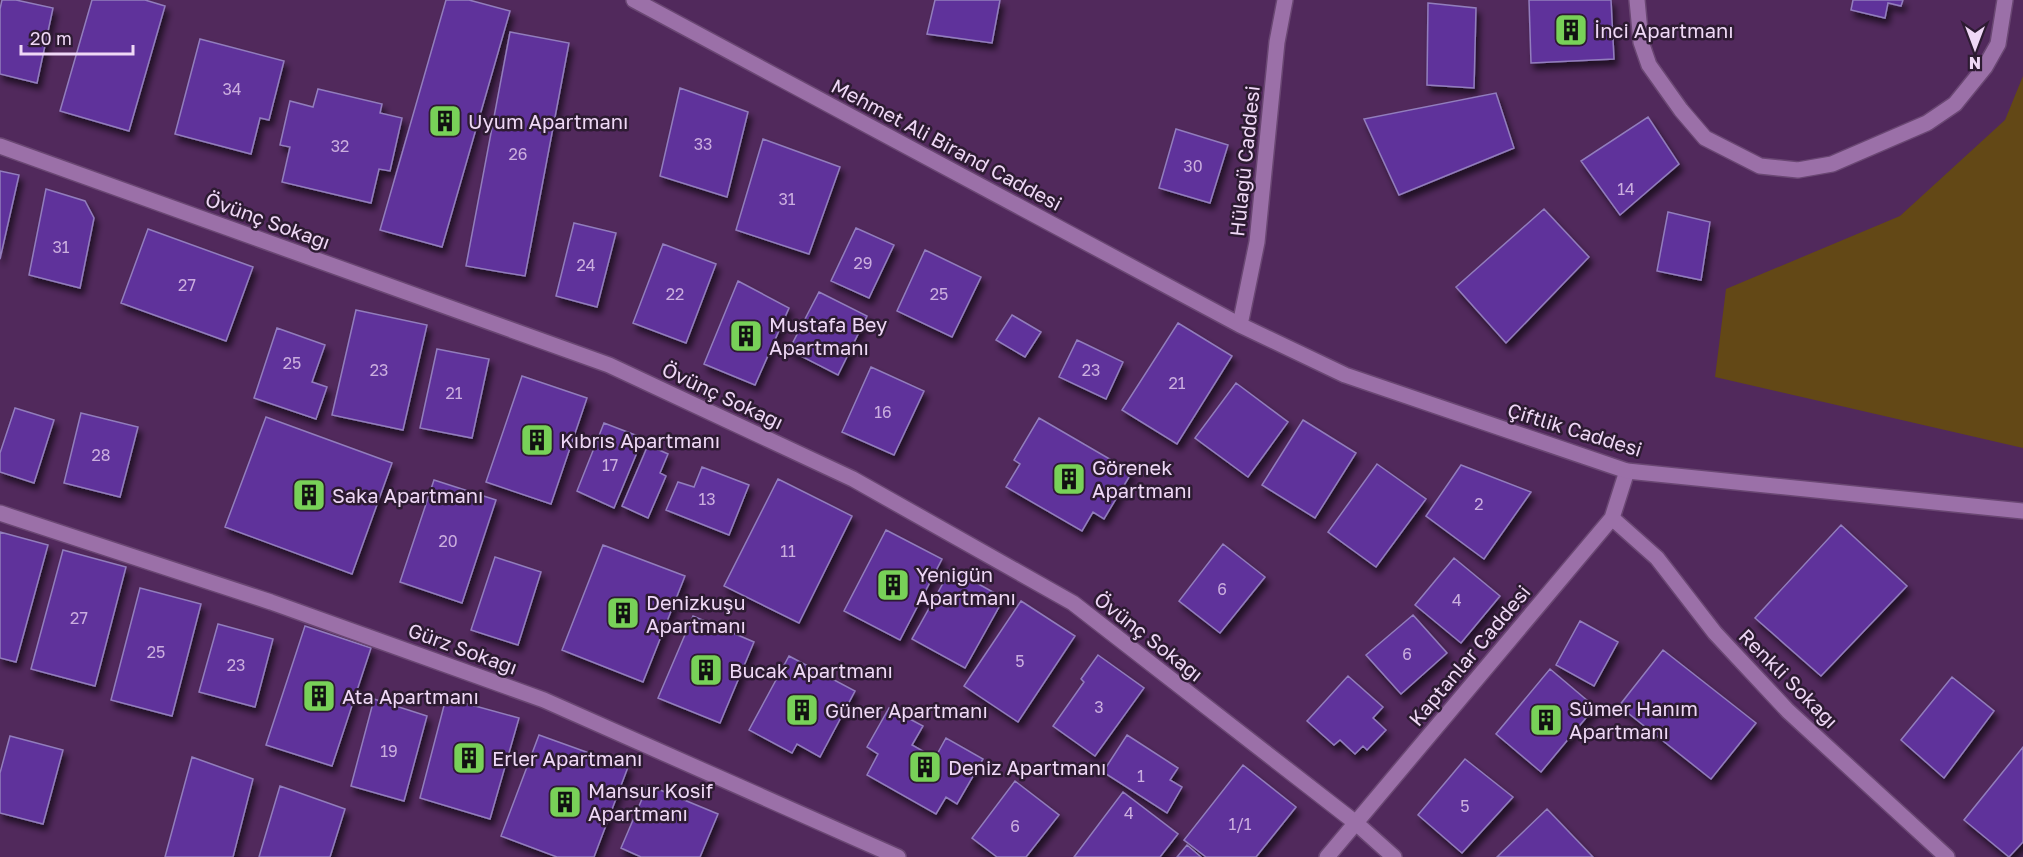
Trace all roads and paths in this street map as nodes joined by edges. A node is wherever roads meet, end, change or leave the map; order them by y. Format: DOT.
graph roads {
  1 [pos="633,0"];
  2 [pos="1285,0"];
  3 [pos="1637,0"];
  4 [pos="2005,0"];
  5 [pos="0,146"];
  6 [pos="1240,325"];
  7 [pos="1627,471"];
  8 [pos="2023,511"];
  9 [pos="0,513"];
  10 [pos="1612,518"];
  11 [pos="1356,823"];
  12 [pos="898,857"];
  13 [pos="1327,857"];
  14 [pos="1394,857"];
  15 [pos="1947,857"];
  1 -- 6 [label="street, Mehmet Ali Birand Caddesi"];
  2 -- 6 [label="street, Hülagü Caddesi"];
  3 -- 4 [label="street"];
  5 -- 11 [label="street, Övünç Sokağı"];
  6 -- 7 [label="street, Çiftlik Caddesi"];
  7 -- 8 [label="street, Çiftlik Caddesi"];
  7 -- 10 [label="street, Kaptanlar Caddesi"];
  9 -- 12 [label="street, Gürz Sokağı"];
  10 -- 11 [label="street, Kaptanlar Caddesi"];
  10 -- 15 [label="street, Renkli Sokağı"];
  11 -- 13 [label="street, Kaptanlar Caddesi"];
  11 -- 14 [label="street, Övünç Sokağı"];
}
